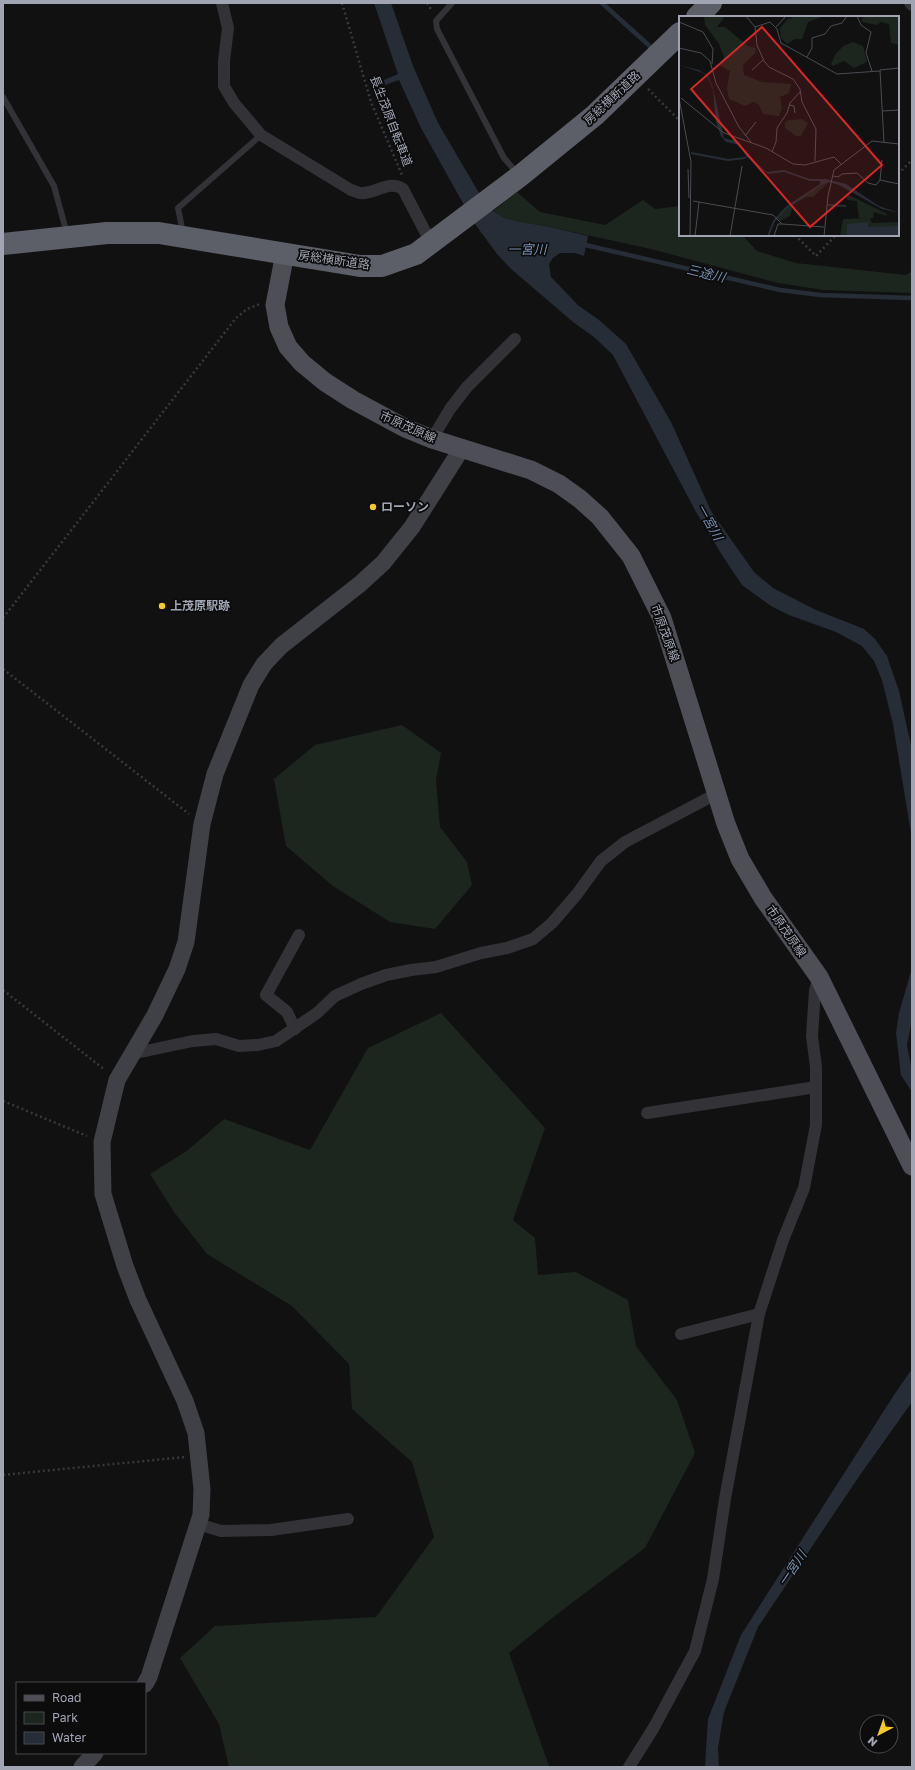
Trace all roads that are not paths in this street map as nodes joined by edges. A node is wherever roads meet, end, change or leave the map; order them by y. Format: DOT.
graph roads {
  1 [pos="222,3"];
  2 [pos="452,3"];
  3 [pos="711,3"];
  4 [pos="910,3"];
  5 [pos="912,5"];
  6 [pos="698,16"];
  7 [pos="679,34"];
  8 [pos="3,97"];
  9 [pos="261,135"];
  10 [pos="520,176"];
  11 [pos="184,236"];
  12 [pos="68,237"];
  13 [pos="3,244"];
  14 [pos="431,244"];
  15 [pos="285,253"];
  16 [pos="515,339"];
  17 [pos="432,439"];
  18 [pos="462,448"];
  19 [pos="716,794"];
  20 [pos="300,934"];
  21 [pos="819,977"];
  22 [pos="295,1029"];
  23 [pos="131,1054"];
  24 [pos="816,1087"];
  25 [pos="647,1113"];
  26 [pos="912,1166"];
  27 [pos="759,1314"];
  28 [pos="681,1334"];
  29 [pos="348,1519"];
  30 [pos="198,1524"];
  31 [pos="146,1682"];
  32 [pos="94,1754"];
  33 [pos="82,1767"];
  34 [pos="629,1767"];
  1 -- 9 [label="street"];
  2 -- 10 [label="lane"];
  3 -- 6 [label="highway"];
  4 -- 5 [label="street"];
  7 -- 10 [label="highway, 房総横断道路"];
  8 -- 12 [label="lane"];
  9 -- 11 [label="lane"];
  9 -- 14 [label="street"];
  10 -- 14 [label="highway, 房総横断道路"];
  11 -- 12 [label="highway, 房総横断道路"];
  11 -- 15 [label="highway, 房総横断道路"];
  12 -- 13 [label="highway, 房総横断道路"];
  14 -- 15 [label="highway, 房総横断道路"];
  15 -- 17 [label="main road, 市原茂原線"];
  16 -- 17 [label="street"];
  17 -- 18 [label="main road, 市原茂原線"];
  18 -- 19 [label="main road, 市原茂原線"];
  18 -- 23 [label="street"];
  19 -- 21 [label="main road, 市原茂原線"];
  19 -- 22 [label="street"];
  20 -- 22 [label="street"];
  21 -- 24 [label="street"];
  21 -- 26 [label="main road, 市原茂原線"];
  22 -- 23 [label="street"];
  23 -- 30 [label="street"];
  24 -- 25 [label="street"];
  24 -- 27 [label="street"];
  27 -- 28 [label="street"];
  27 -- 34 [label="street"];
  29 -- 30 [label="street"];
  30 -- 31 [label="street"];
  32 -- 33 [label="street"];
}
